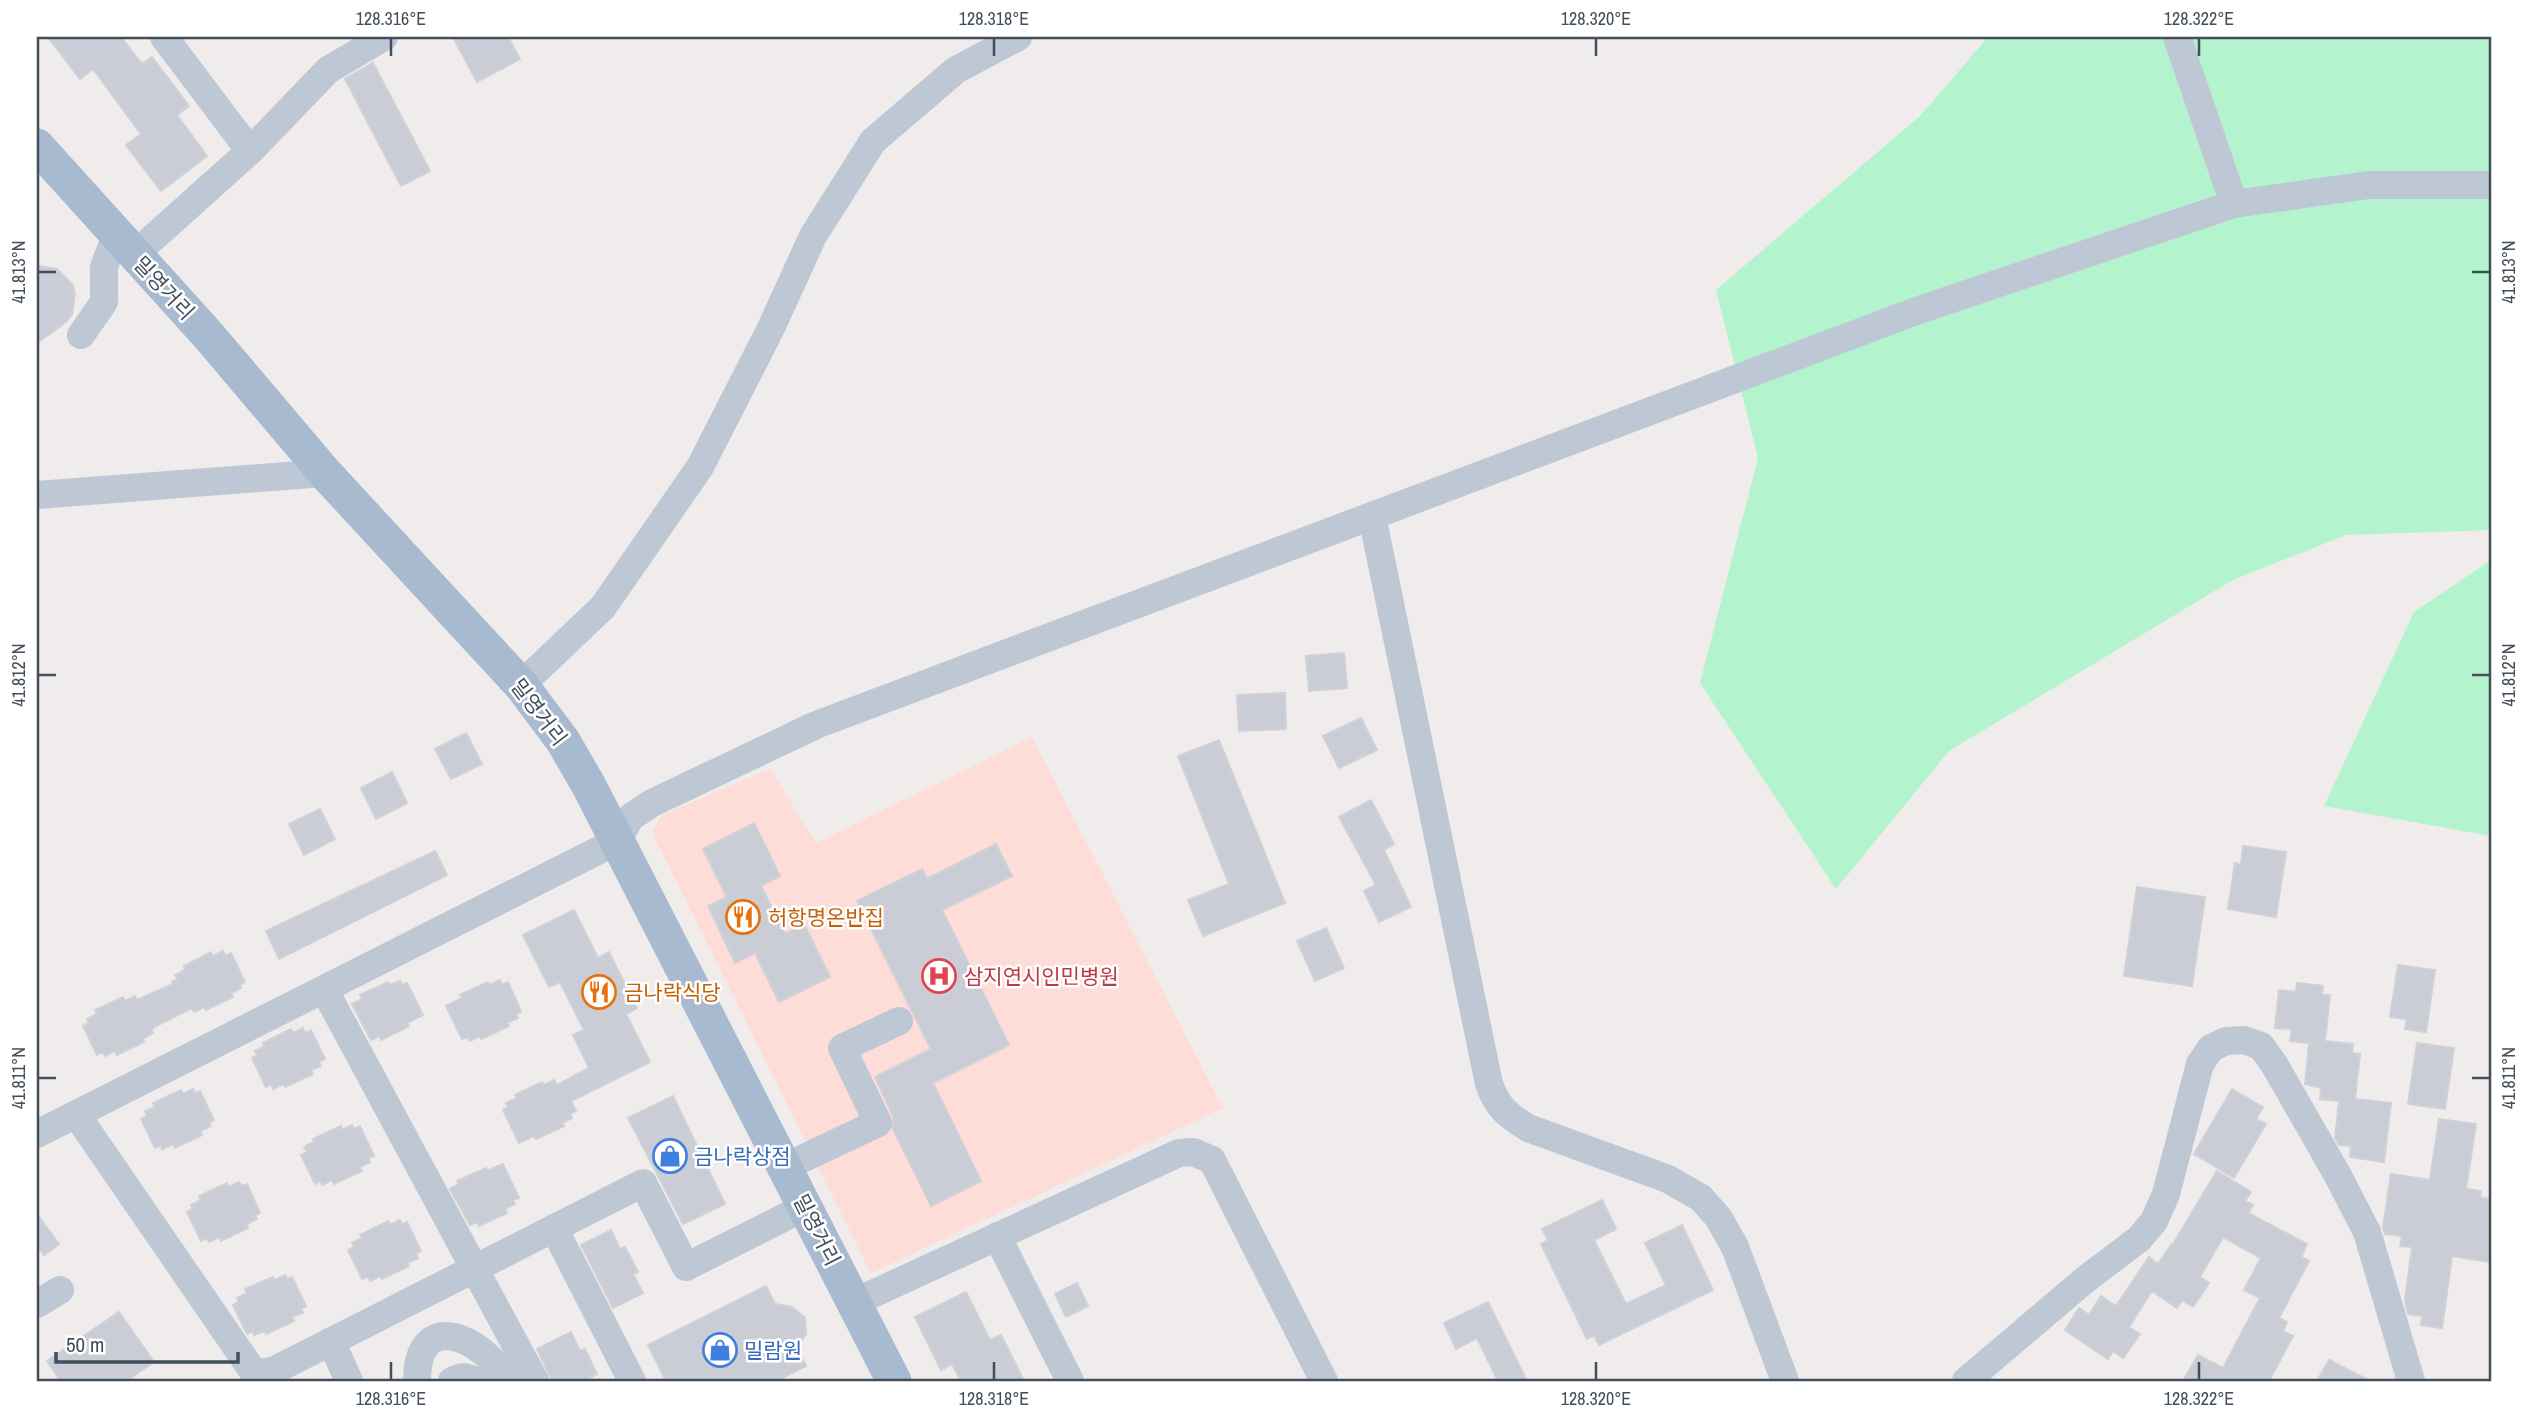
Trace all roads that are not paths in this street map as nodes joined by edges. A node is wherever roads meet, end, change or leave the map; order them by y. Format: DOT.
graph roads {
  1 [pos="164,37"];
  2 [pos="384,37"];
  3 [pos="1018,37"];
  4 [pos="2177,37"];
  5 [pos="37,145"];
  6 [pos="250,151"];
  7 [pos="2491,185"];
  8 [pos="2234,204"];
  9 [pos="125,245"];
  10 [pos="81,335"];
  11 [pos="325,473"];
  12 [pos="37,495"];
  13 [pos="1372,516"];
  14 [pos="521,685"];
  15 [pos="617,841"];
  16 [pos="324,989"];
  17 [pos="899,1021"];
  18 [pos="76,1114"];
  19 [pos="37,1134"];
  20 [pos="785,1167"];
  21 [pos="806,1206"];
  22 [pos="554,1228"];
  23 [pos="998,1236"];
  24 [pos="475,1267"];
  25 [pos="855,1302"];
  26 [pos="331,1341"];
  27 [pos="513,1376"];
  28 [pos="349,1381"];
  29 [pos="417,1381"];
  30 [pos="452,1381"];
  31 [pos="475,1381"];
  32 [pos="632,1381"];
  33 [pos="894,1381"];
  34 [pos="1070,1381"];
  35 [pos="1324,1381"];
  36 [pos="1785,1381"];
  37 [pos="1966,1381"];
  38 [pos="2411,1381"];
  1 -- 6 [label="street"];
  2 -- 6 [label="street"];
  3 -- 14 [label="street"];
  4 -- 8 [label="street"];
  5 -- 9 [label="main road, 밀영거리"];
  6 -- 9 [label="street"];
  7 -- 8 [label="street"];
  8 -- 13 [label="street"];
  9 -- 10 [label="street"];
  9 -- 11 [label="main road, 밀영거리"];
  11 -- 12 [label="street"];
  11 -- 14 [label="main road, 밀영거리"];
  13 -- 15 [label="street"];
  13 -- 36 [label="street"];
  14 -- 15 [label="main road, 밀영거리"];
  15 -- 16 [label="street"];
  15 -- 20 [label="main road, 밀영거리"];
  16 -- 18 [label="street"];
  16 -- 24 [label="street"];
  17 -- 20 [label="street"];
  18 -- 19 [label="street"];
  18 -- 26 [label="street"];
  20 -- 21 [label="main road, 밀영거리"];
  21 -- 22 [label="street"];
  21 -- 25 [label="main road, 밀영거리"];
  22 -- 24 [label="street"];
  22 -- 32 [label="street"];
  23 -- 25 [label="street"];
  23 -- 34 [label="street"];
  23 -- 35 [label="street"];
  24 -- 26 [label="street"];
  24 -- 27 [label="street"];
  25 -- 33 [label="main road, 밀영거리"];
  26 -- 28 [label="street"];
  27 -- 29 [label="street"];
  30 -- 31 [label="street"];
  37 -- 38 [label="street"];
}
